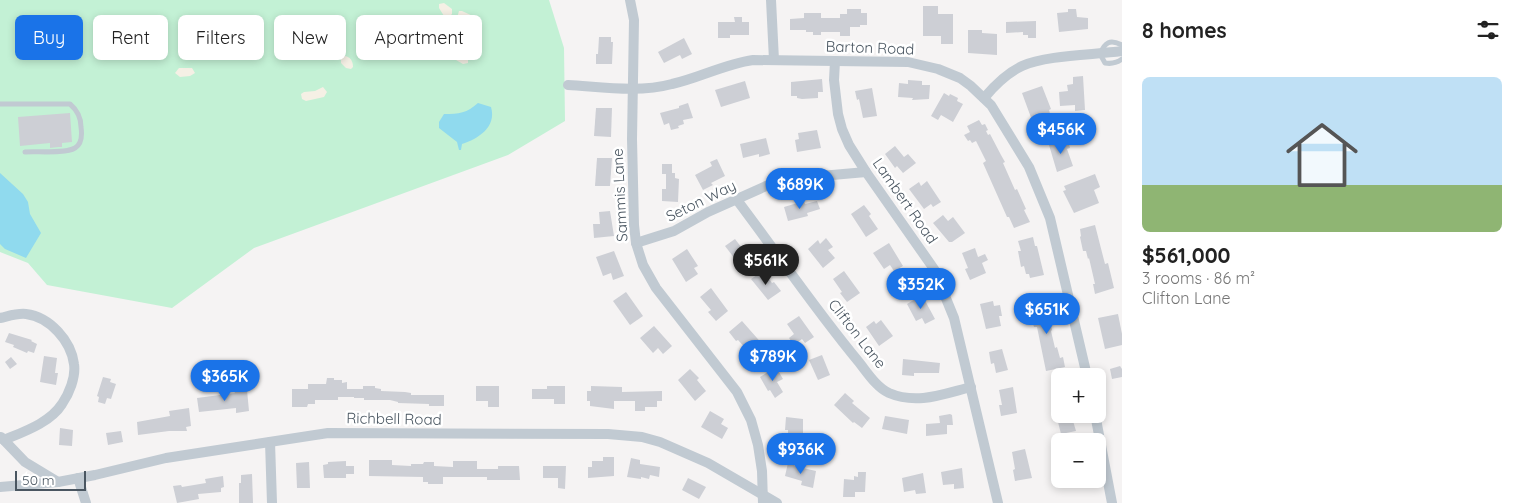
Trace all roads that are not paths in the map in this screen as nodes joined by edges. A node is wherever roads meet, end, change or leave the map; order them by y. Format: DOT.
graph roads {
  1 [pos="630,0"];
  2 [pos="770,0"];
  3 [pos="1122,45"];
  4 [pos="1122,51"];
  5 [pos="1100,54"];
  6 [pos="1122,59"];
  7 [pos="774,60"];
  8 [pos="835,61"];
  9 [pos="568,85"];
  10 [pos="633,89"];
  11 [pos="984,98"];
  12 [pos="0,104"];
  13 [pos="25,152"];
  14 [pos="866,172"];
  15 [pos="736,200"];
  16 [pos="636,243"];
  17 [pos="0,318"];
  18 [pos="1085,368"];
  19 [pos="970,387"];
  20 [pos="1096,423"];
  21 [pos="2,438"];
  22 [pos="270,442"];
  23 [pos="78,478"];
  24 [pos="58,482"];
  25 [pos="0,487"];
  26 [pos="764,499"];
  27 [pos="86,503"];
  28 [pos="272,503"];
  29 [pos="776,503"];
  30 [pos="998,503"];
  31 [pos="1112,503"];
  1 -- 10 [label="street, Sammis Lane"];
  2 -- 7 [label="street"];
  3 -- 5 [label="lane"];
  4 -- 5 [label="street"];
  5 -- 6 [label="lane"];
  5 -- 11 [label="street"];
  7 -- 8 [label="street, Barton Road"];
  7 -- 10 [label="street, Barton Road"];
  8 -- 11 [label="street, Barton Road"];
  8 -- 14 [label="street, Lambert Road"];
  9 -- 10 [label="street, Barton Road"];
  10 -- 16 [label="street, Sammis Lane"];
  11 -- 18 [label="street, Barton Road"];
  12 -- 13 [label="lane"];
  14 -- 15 [label="street, Seton Way"];
  14 -- 19 [label="street, Lambert Road"];
  15 -- 16 [label="street, Seton Way"];
  15 -- 19 [label="street, Clifton Lane"];
  16 -- 26 [label="street, Sammis Lane"];
  17 -- 21 [label="street"];
  19 -- 30 [label="street, Lambert Road"];
  20 -- 31 [label="street"];
  21 -- 24 [label="street"];
  22 -- 23 [label="street, Richbell Road"];
  22 -- 26 [label="street, Richbell Road"];
  22 -- 28 [label="street"];
  23 -- 24 [label="street, Richbell Road"];
  23 -- 27 [label="street"];
  24 -- 25 [label="street, Richbell Road"];
  26 -- 29 [label="street, Richbell Road"];
}
